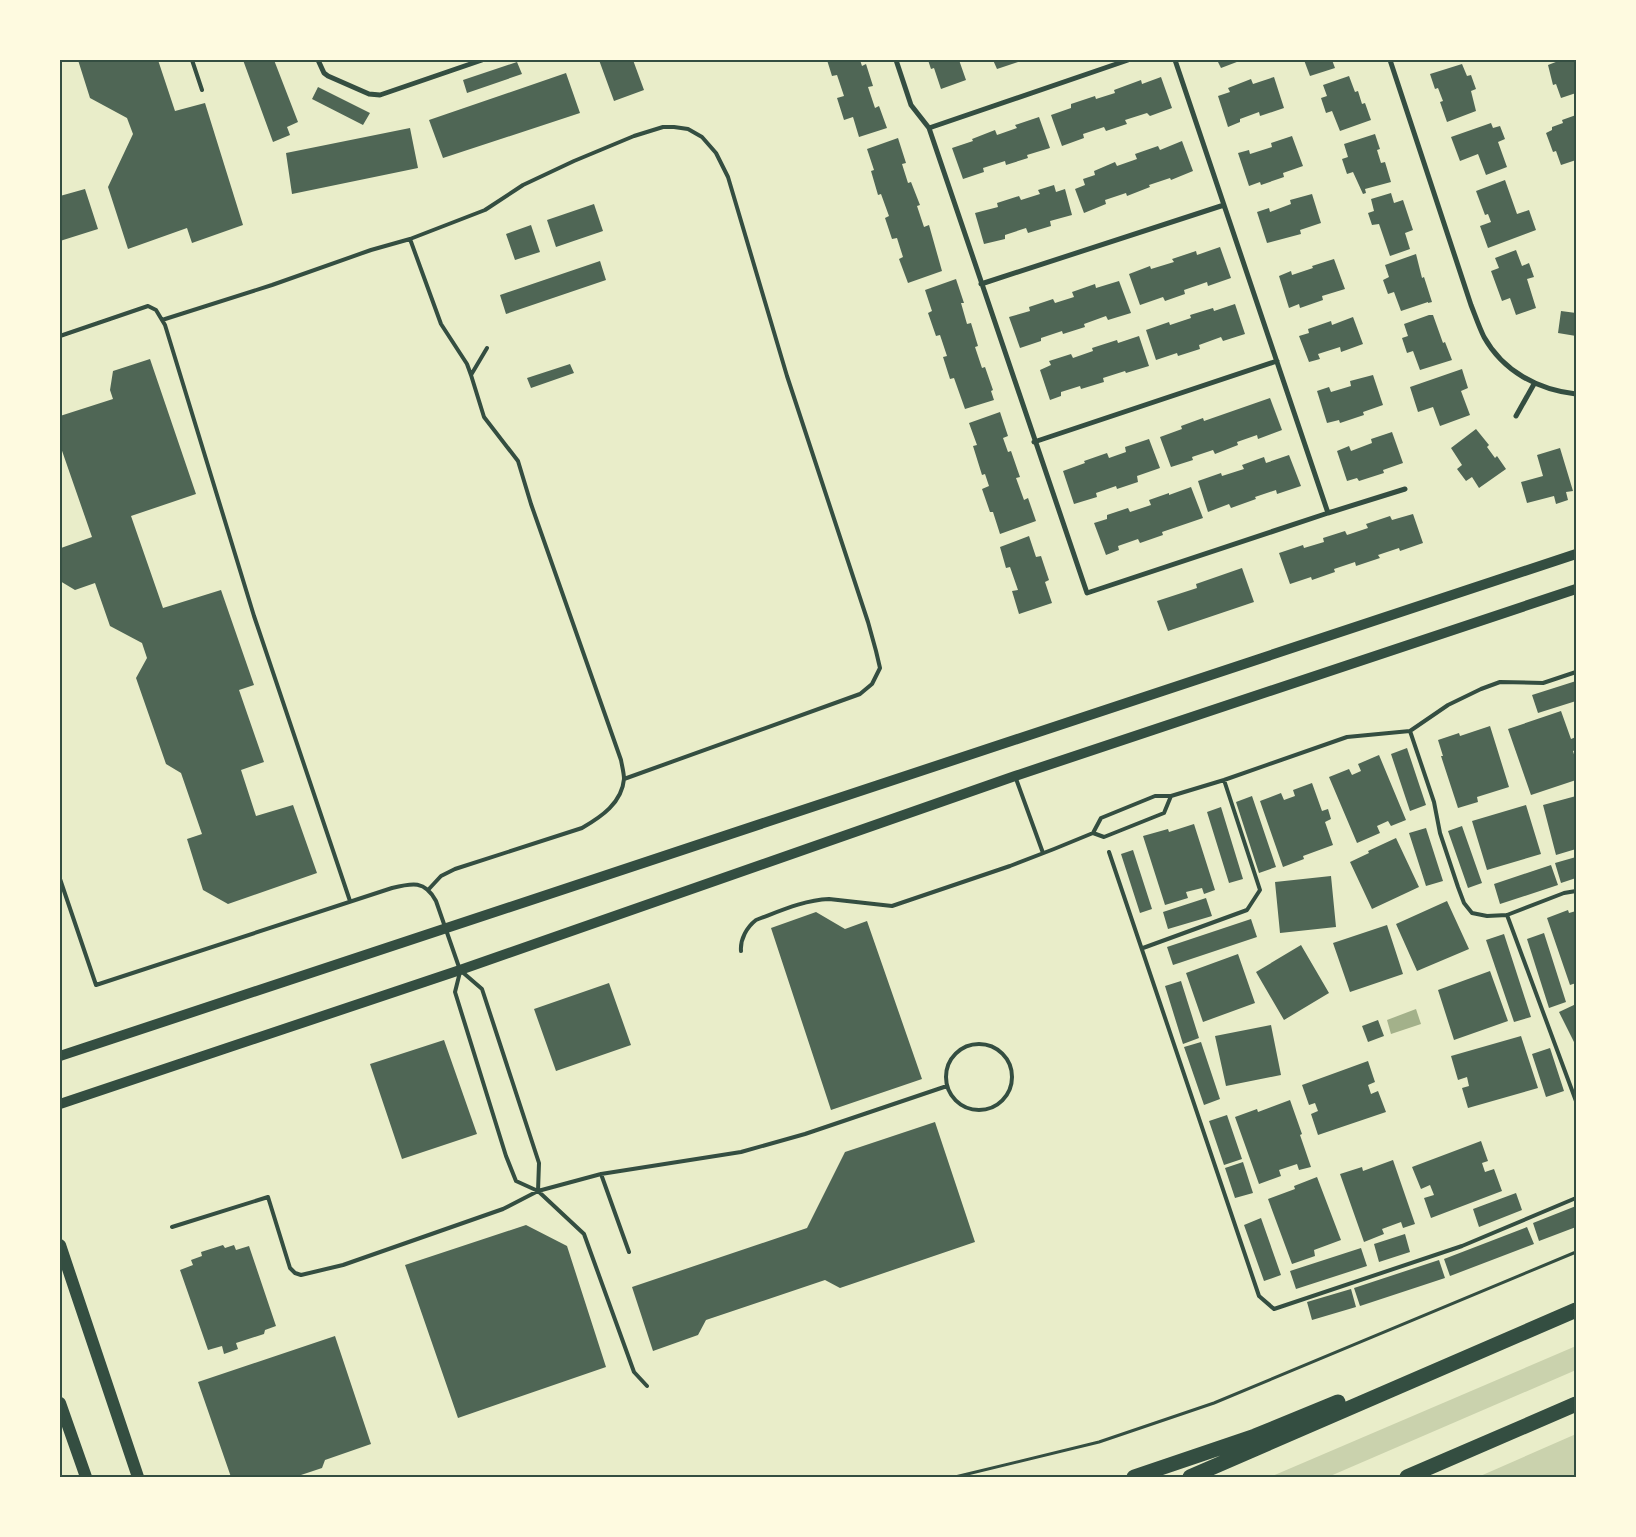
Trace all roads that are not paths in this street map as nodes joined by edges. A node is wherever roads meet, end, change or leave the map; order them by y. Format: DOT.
graph roads {
  1 [pos="192,60"];
  2 [pos="318,60"];
  3 [pos="482,60"];
  4 [pos="896,60"];
  5 [pos="1128,60"];
  6 [pos="1175,60"];
  7 [pos="1390,60"];
  8 [pos="202,90"];
  9 [pos="928,128"];
  10 [pos="1224,205"];
  11 [pos="410,239"];
  12 [pos="981,284"];
  13 [pos="162,320"];
  14 [pos="60,336"];
  15 [pos="487,348"];
  16 [pos="1277,361"];
  17 [pos="471,375"];
  18 [pos="1534,384"];
  19 [pos="1576,394"];
  20 [pos="1516,416"];
  21 [pos="1034,442"];
  22 [pos="1406,489"];
  23 [pos="1328,513"];
  24 [pos="1576,554"];
  25 [pos="1576,589"];
  26 [pos="1576,672"];
  27 [pos="1410,731"];
  28 [pos="1015,776"];
  29 [pos="624,779"];
  30 [pos="1224,780"];
  31 [pos="1171,796"];
  32 [pos="1093,833"];
  33 [pos="1110,852"];
  34 [pos="1043,853"];
  35 [pos="60,879"];
  36 [pos="428,890"];
  37 [pos="1576,891"];
  38 [pos="350,901"];
  39 [pos="1506,915"];
  40 [pos="446,928"];
  41 [pos="1143,948"];
  42 [pos="742,951"];
  43 [pos="460,970"];
  44 [pos="60,1056"];
  45 [pos="947,1086"];
  46 [pos="1576,1101"];
  47 [pos="60,1104"];
  48 [pos="601,1174"];
  49 [pos="538,1192"];
  50 [pos="1576,1198"];
  51 [pos="172,1228"];
  52 [pos="60,1245"];
  53 [pos="629,1252"];
  54 [pos="1576,1310"];
  55 [pos="646,1386"];
  56 [pos="1369,1399"];
  57 [pos="60,1402"];
  58 [pos="1576,1404"];
  59 [pos="1472,1449"];
  60 [pos="86,1477"];
  61 [pos="138,1477"];
  62 [pos="1134,1477"];
  63 [pos="1190,1477"];
  64 [pos="1407,1477"];
  65 [pos="1436,1477"];
  1 -- 8 [label="lane"];
  2 -- 3 [label="street"];
  4 -- 9 [label="street"];
  5 -- 9 [label="street"];
  6 -- 10 [label="street"];
  7 -- 18 [label="street"];
  9 -- 12 [label="street"];
  10 -- 12 [label="street"];
  10 -- 16 [label="street"];
  11 -- 13 [label="lane"];
  11 -- 17 [label="lane"];
  11 -- 29 [label="lane"];
  12 -- 21 [label="street"];
  13 -- 14 [label="lane"];
  13 -- 38 [label="lane"];
  15 -- 17 [label="lane"];
  16 -- 21 [label="street"];
  16 -- 23 [label="street"];
  17 -- 29 [label="lane"];
  18 -- 19 [label="street"];
  18 -- 20 [label="street"];
  21 -- 23 [label="street"];
  22 -- 23 [label="street"];
  24 -- 40 [label="main road"];
  25 -- 28 [label="main road"];
  26 -- 27 [label="lane"];
  27 -- 30 [label="lane"];
  27 -- 39 [label="lane"];
  28 -- 34 [label="lane"];
  28 -- 43 [label="main road"];
  29 -- 36 [label="lane"];
  30 -- 31 [label="lane"];
  30 -- 41 [label="lane"];
  31 -- 32 [label="lane"];
  31 -- 32 [label="lane"];
  32 -- 34 [label="lane"];
  33 -- 41 [label="lane"];
  34 -- 42 [label="lane"];
  35 -- 38 [label="lane"];
  36 -- 38 [label="lane"];
  36 -- 40 [label="lane"];
  37 -- 39 [label="lane"];
  39 -- 46 [label="lane"];
  40 -- 43 [label="lane"];
  40 -- 44 [label="main road"];
  41 -- 50 [label="lane"];
  43 -- 47 [label="main road"];
  43 -- 49 [label="lane"];
  43 -- 49 [label="lane"];
  45 -- 45 [label="lane"];
  45 -- 48 [label="lane"];
  48 -- 49 [label="lane"];
  48 -- 53 [label="lane"];
  49 -- 51 [label="lane"];
  49 -- 55 [label="lane"];
  52 -- 61 [label="main road"];
  54 -- 56 [label="highway"];
  56 -- 62 [label="highway"];
  56 -- 63 [label="highway"];
  57 -- 60 [label="main road"];
  58 -- 59 [label="highway"];
  59 -- 64 [label="highway"];
  59 -- 65 [label="highway"];
}
